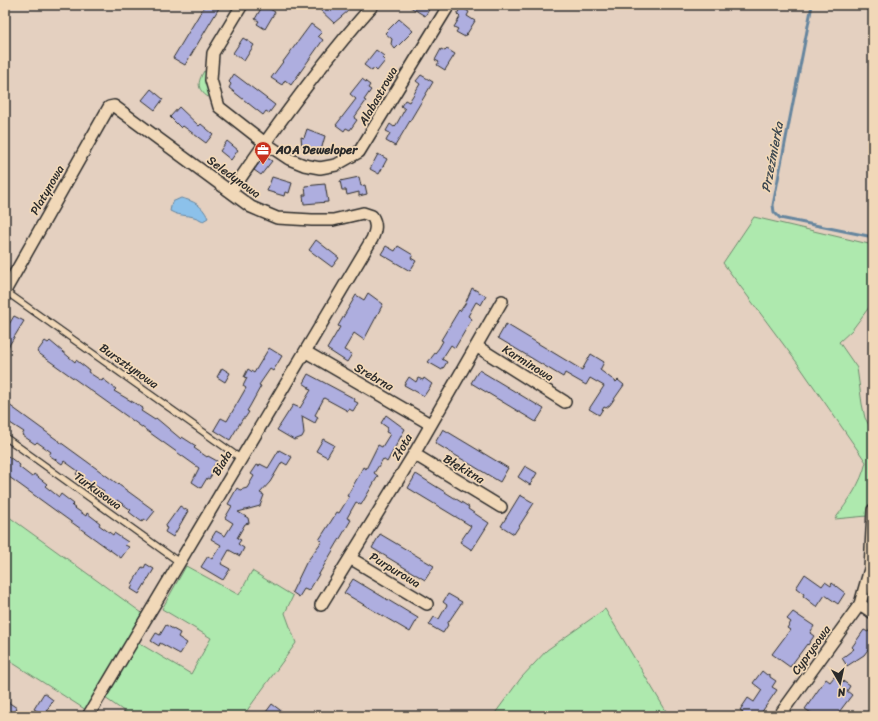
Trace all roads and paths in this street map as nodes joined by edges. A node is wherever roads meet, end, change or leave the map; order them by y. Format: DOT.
graph roads {
  1 [pos="242,5"];
  2 [pos="373,5"];
  3 [pos="449,5"];
  4 [pos="114,106"];
  5 [pos="265,143"];
  6 [pos="231,192"];
  7 [pos="376,222"];
  8 [pos="5,291"];
  9 [pos="502,301"];
  10 [pos="476,346"];
  11 [pos="306,352"];
  12 [pos="565,402"];
  13 [pos="430,424"];
  14 [pos="5,437"];
  15 [pos="414,454"];
  16 [pos="240,458"];
  17 [pos="501,507"];
  18 [pos="873,510"];
  19 [pos="350,558"];
  20 [pos="179,562"];
  21 [pos="428,604"];
  22 [pos="860,604"];
  23 [pos="321,605"];
  24 [pos="873,613"];
  25 [pos="784,714"];
  26 [pos="88,716"];
  1 -- 5 [label="street, Alabastrowa"];
  2 -- 5 [label="street"];
  3 -- 5 [label="street, Alabastrowa"];
  4 -- 6 [label="street, Seledynowa"];
  4 -- 8 [label="street, Platynowa"];
  5 -- 6 [label="street"];
  6 -- 7 [label="street, Seledynowa"];
  7 -- 11 [label="street, Biała"];
  8 -- 16 [label="lane, Bursztynowa"];
  9 -- 10 [label="street, Złota"];
  10 -- 12 [label="street, Karminowa"];
  10 -- 13 [label="street, Złota"];
  11 -- 13 [label="street, Srebrna"];
  11 -- 16 [label="street, Biała"];
  13 -- 15 [label="street, Złota"];
  14 -- 20 [label="lane, Turkusowa"];
  15 -- 17 [label="street, Błękitna"];
  15 -- 19 [label="street, Złota"];
  16 -- 20 [label="street, Biała"];
  18 -- 22 [label="street, Cyprysowa"];
  19 -- 21 [label="street, Purpurowa"];
  19 -- 23 [label="street, Złota"];
  20 -- 26 [label="street, Biała"];
  22 -- 24 [label="street"];
  22 -- 25 [label="street, Cyprysowa"];
}
